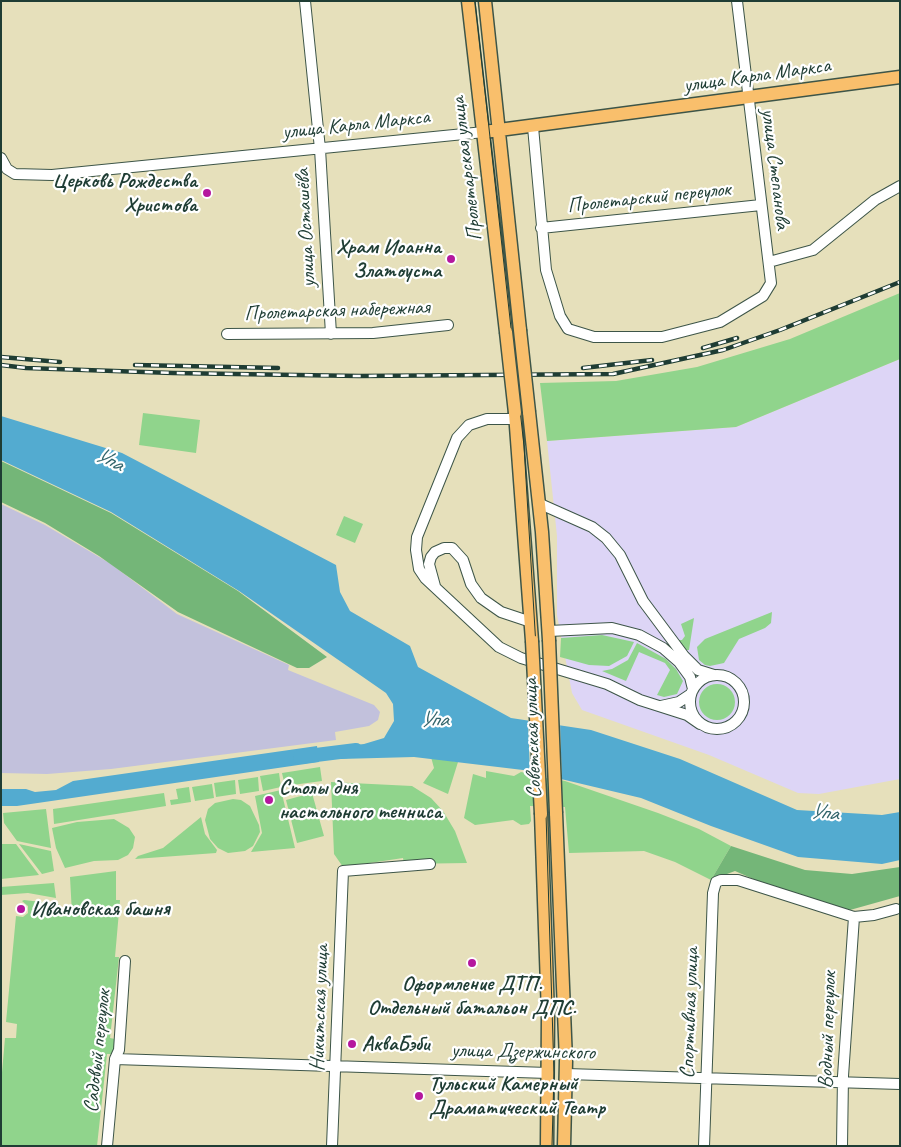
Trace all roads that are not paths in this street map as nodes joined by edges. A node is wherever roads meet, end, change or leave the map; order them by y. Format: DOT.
graph roads {
  1 [pos="305,1"];
  2 [pos="468,1"];
  3 [pos="485,1"];
  4 [pos="737,1"];
  5 [pos="900,77"];
  6 [pos="747,98"];
  7 [pos="533,127"];
  8 [pos="499,130"];
  9 [pos="484,132"];
  10 [pos="320,149"];
  11 [pos="1,158"];
  12 [pos="900,186"];
  13 [pos="761,205"];
  14 [pos="541,228"];
  15 [pos="769,262"];
  16 [pos="448,325"];
  17 [pos="520,330"];
  18 [pos="506,332"];
  19 [pos="227,334"];
  20 [pos="331,334"];
  21 [pos="515,416"];
  22 [pos="538,503"];
  23 [pos="435,587"];
  24 [pos="532,622"];
  25 [pos="549,635"];
  26 [pos="714,675"];
  27 [pos="692,692"];
  28 [pos="656,706"];
  29 [pos="700,724"];
  30 [pos="430,864"];
  31 [pos="896,909"];
  32 [pos="854,917"];
  33 [pos="125,961"];
  34 [pos="115,1059"];
  35 [pos="337,1067"];
  36 [pos="548,1073"];
  37 [pos="566,1074"];
  38 [pos="707,1078"];
  39 [pos="843,1082"];
  40 [pos="900,1084"];
  41 [pos="107,1146"];
  42 [pos="332,1146"];
  43 [pos="547,1146"];
  44 [pos="564,1146"];
  45 [pos="704,1146"];
  46 [pos="842,1146"];
  1 -- 10 [label="street, улица Осташёва"];
  2 -- 9 [label="main road, Пролетарская улица"];
  3 -- 8 [label="main road, Пролетарская улица"];
  4 -- 6 [label="street, улица Степанова"];
  5 -- 6 [label="main road, улица Карла Маркса"];
  6 -- 7 [label="main road, улица Карла Маркса"];
  6 -- 13 [label="street, улица Степанова"];
  7 -- 8 [label="main road, улица Карла Маркса"];
  7 -- 14 [label="street"];
  8 -- 9 [label="main road, улица Карла Маркса"];
  8 -- 17 [label="main road, Пролетарская улица"];
  9 -- 10 [label="street, улица Карла Маркса"];
  9 -- 18 [label="main road, Пролетарская улица"];
  10 -- 11 [label="street, улица Карла Маркса"];
  10 -- 20 [label="street, улица Осташёва"];
  12 -- 15 [label="street"];
  13 -- 14 [label="street, Пролетарский переулок"];
  13 -- 15 [label="street, улица Степанова"];
  14 -- 15 [label="street, улица Степанова"];
  16 -- 20 [label="street, Пролетарская набережная"];
  17 -- 22 [label="main road, Советская улица, bridge"];
  18 -- 21 [label="main road, Советская улица, bridge"];
  19 -- 20 [label="street, Пролетарская набережная"];
  21 -- 23 [label="street"];
  21 -- 24 [label="main road, Советская улица"];
  22 -- 25 [label="main road, Советская улица"];
  22 -- 26 [label="street"];
  23 -- 24 [label="street"];
  23 -- 28 [label="street"];
  24 -- 36 [label="main road, Советская улица, bridge"];
  25 -- 27 [label="street"];
  25 -- 37 [label="main road, Советская улица, bridge"];
  26 -- 27 [label="street"];
  26 -- 29 [label="street"];
  27 -- 28 [label="street"];
  27 -- 29 [label="street"];
  28 -- 29 [label="street"];
  30 -- 35 [label="street, Никитская улица"];
  31 -- 32 [label="street"];
  32 -- 38 [label="street, Спортивная улица"];
  32 -- 39 [label="street, Водный переулок"];
  33 -- 34 [label="street, Садовый переулок"];
  34 -- 35 [label="street, улица Дзержинского"];
  34 -- 41 [label="street, Садовый переулок"];
  35 -- 36 [label="street, улица Дзержинского"];
  35 -- 42 [label="street, Никитская улица"];
  36 -- 37 [label="main road, улица Дзержинского"];
  36 -- 43 [label="main road, Советская улица"];
  37 -- 38 [label="street, улица Дзержинского"];
  37 -- 44 [label="main road, Советская улица"];
  38 -- 39 [label="street, улица Дзержинского"];
  38 -- 45 [label="street, Спортивная улица"];
  39 -- 40 [label="street, улица Дзержинского"];
  39 -- 46 [label="street, Водный переулок"];
}
